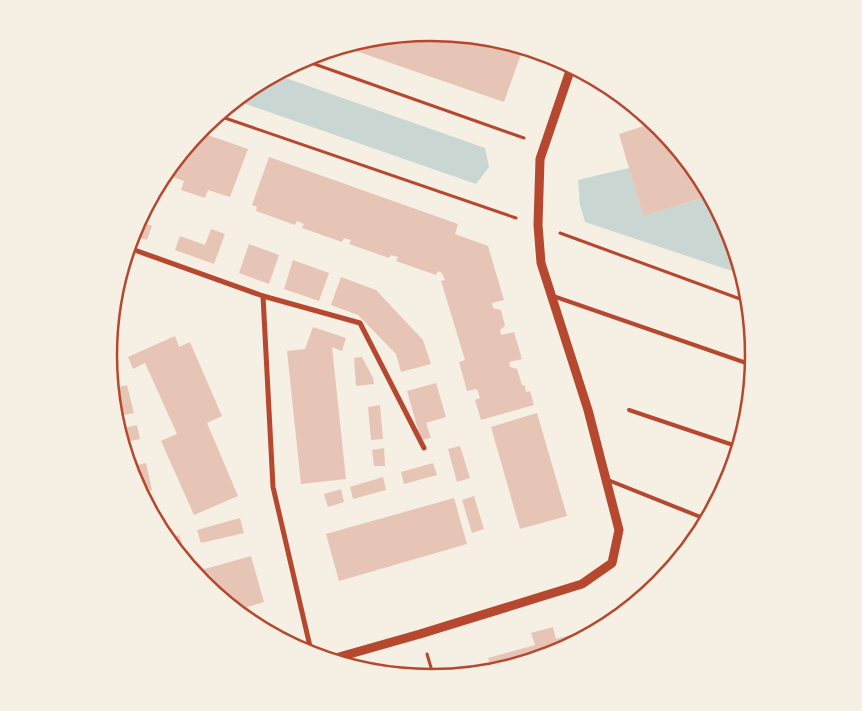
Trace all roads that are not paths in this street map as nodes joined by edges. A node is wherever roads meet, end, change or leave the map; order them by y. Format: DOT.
graph roads {
  1 [pos="569,74"];
  2 [pos="135,250"];
  3 [pos="263,296"];
  4 [pos="552,296"];
  5 [pos="745,363"];
  6 [pos="629,410"];
  7 [pos="733,445"];
  8 [pos="424,448"];
  9 [pos="606,479"];
  10 [pos="700,517"];
  11 [pos="310,645"];
  12 [pos="341,656"];
  1 -- 4 [label="street"];
  2 -- 3 [label="street"];
  3 -- 8 [label="street"];
  3 -- 11 [label="street"];
  4 -- 5 [label="lane"];
  4 -- 9 [label="street"];
  6 -- 7 [label="lane"];
  9 -- 10 [label="lane"];
  9 -- 12 [label="street"];
}
